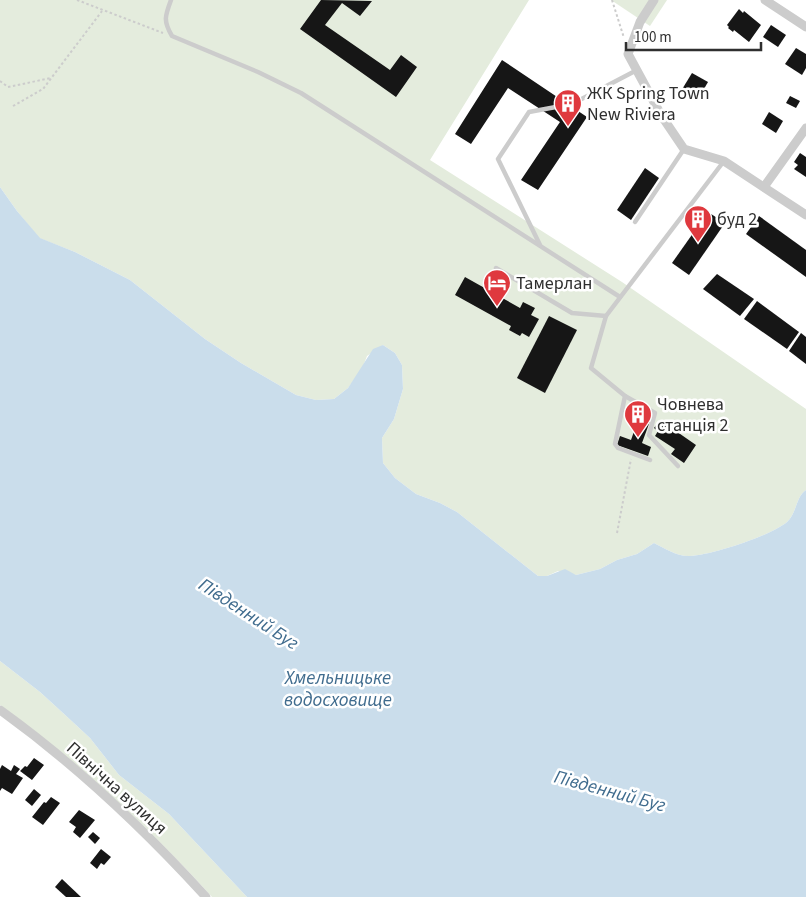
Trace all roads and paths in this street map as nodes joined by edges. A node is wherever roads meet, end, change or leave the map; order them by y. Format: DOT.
graph roads {
  1 [pos="77,0"];
  2 [pos="171,0"];
  3 [pos="612,0"];
  4 [pos="654,0"];
  5 [pos="765,0"];
  6 [pos="102,11"];
  7 [pos="806,27"];
  8 [pos="172,36"];
  9 [pos="628,54"];
  10 [pos="637,70"];
  11 [pos="51,78"];
  12 [pos="0,81"];
  13 [pos="13,106"];
  14 [pos="806,128"];
  15 [pos="684,149"];
  16 [pos="724,161"];
  17 [pos="764,186"];
  18 [pos="806,215"];
  19 [pos="634,222"];
  20 [pos="540,246"];
  21 [pos="496,268"];
  22 [pos="620,297"];
  23 [pos="606,316"];
  24 [pos="625,396"];
  25 [pos="631,453"];
  26 [pos="650,460"];
  27 [pos="678,466"];
  28 [pos="617,533"];
  29 [pos="0,710"];
  30 [pos="206,897"];
  1 -- 6 [label="path"];
  2 -- 8 [label="lane"];
  3 -- 9 [label="path"];
  4 -- 9 [label="street"];
  5 -- 7 [label="street"];
  6 -- 8 [label="path"];
  6 -- 11 [label="path"];
  8 -- 20 [label="lane"];
  9 -- 10 [label="street"];
  10 -- 15 [label="street"];
  10 -- 20 [label="lane"];
  11 -- 12 [label="path"];
  11 -- 13 [label="path"];
  14 -- 17 [label="street"];
  15 -- 16 [label="street"];
  15 -- 19 [label="lane"];
  16 -- 17 [label="street"];
  16 -- 22 [label="lane"];
  17 -- 18 [label="street"];
  20 -- 22 [label="lane"];
  21 -- 23 [label="lane"];
  22 -- 23 [label="lane"];
  23 -- 24 [label="lane"];
  24 -- 25 [label="lane"];
  24 -- 27 [label="lane"];
  25 -- 26 [label="lane"];
  25 -- 28 [label="path"];
  29 -- 30 [label="street, Північна вулиця"];
}
